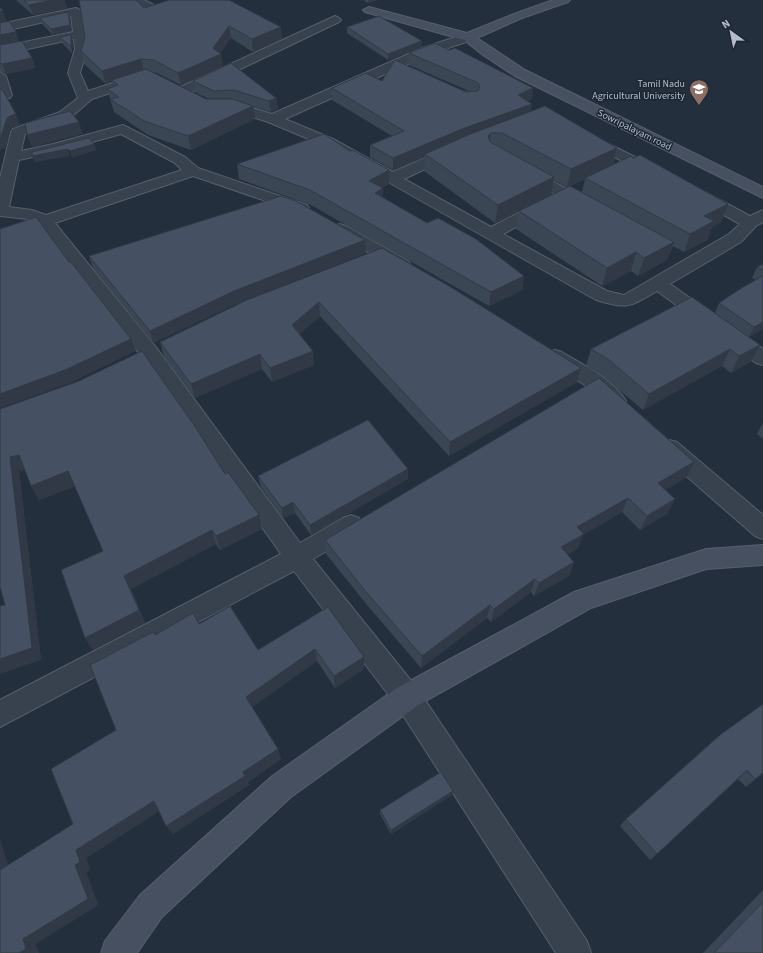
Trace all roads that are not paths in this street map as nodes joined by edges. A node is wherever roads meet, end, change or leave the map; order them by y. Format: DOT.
graph roads {
  1 [pos="135,0"];
  2 [pos="195,0"];
  3 [pos="564,0"];
  4 [pos="88,3"];
  5 [pos="73,6"];
  6 [pos="369,10"];
  7 [pos="336,20"];
  8 [pos="0,28"];
  9 [pos="79,34"];
  10 [pos="468,37"];
  11 [pos="0,51"];
  12 [pos="395,65"];
  13 [pos="409,71"];
  14 [pos="0,76"];
  15 [pos="144,77"];
  16 [pos="5,95"];
  17 [pos="85,97"];
  18 [pos="194,98"];
  19 [pos="214,108"];
  20 [pos="273,119"];
  21 [pos="18,132"];
  22 [pos="579,133"];
  23 [pos="0,138"];
  24 [pos="466,146"];
  25 [pos="12,157"];
  26 [pos="636,162"];
  27 [pos="514,165"];
  28 [pos="193,171"];
  29 [pos="615,172"];
  30 [pos="393,178"];
  31 [pos="670,180"];
  32 [pos="683,186"];
  33 [pos="574,191"];
  34 [pos="763,193"];
  35 [pos="0,211"];
  36 [pos="600,213"];
  37 [pos="757,219"];
  38 [pos="45,220"];
  39 [pos="492,233"];
  40 [pos="383,254"];
  41 [pos="674,256"];
  42 [pos="361,263"];
  43 [pos="689,264"];
  44 [pos="415,273"];
  45 [pos="658,284"];
  46 [pos="542,349"];
  47 [pos="158,351"];
  48 [pos="763,358"];
  49 [pos="131,364"];
  50 [pos="595,382"];
  51 [pos="575,394"];
  52 [pos="631,414"];
  53 [pos="655,435"];
  54 [pos="365,517"];
  55 [pos="763,529"];
  56 [pos="763,555"];
  57 [pos="297,557"];
  58 [pos="407,697"];
  59 [pos="0,714"];
  60 [pos="117,953"];
  61 [pos="575,953"];
  1 -- 2 [label="street"];
  3 -- 10 [label="street"];
  4 -- 5 [label="street"];
  5 -- 8 [label="street"];
  5 -- 9 [label="street"];
  6 -- 10 [label="street, Sowripalayam road"];
  7 -- 18 [label="street"];
  9 -- 11 [label="street"];
  9 -- 17 [label="street"];
  10 -- 12 [label="street"];
  10 -- 34 [label="street, Sowripalayam road"];
  12 -- 13 [label="street"];
  12 -- 20 [label="street"];
  14 -- 16 [label="street"];
  15 -- 17 [label="street"];
  17 -- 21 [label="street"];
  19 -- 20 [label="street"];
  20 -- 30 [label="street"];
  21 -- 23 [label="street"];
  21 -- 25 [label="street"];
  22 -- 26 [label="street"];
  24 -- 30 [label="street"];
  25 -- 28 [label="street"];
  25 -- 35 [label="street"];
  26 -- 29 [label="street"];
  26 -- 31 [label="street"];
  27 -- 33 [label="street"];
  28 -- 38 [label="street"];
  28 -- 40 [label="street"];
  30 -- 39 [label="street"];
  32 -- 37 [label="street"];
  33 -- 36 [label="street"];
  33 -- 39 [label="street"];
  35 -- 38 [label="street"];
  37 -- 43 [label="street"];
  38 -- 47 [label="street"];
  39 -- 45 [label="street"];
  40 -- 42 [label="street"];
  40 -- 44 [label="street"];
  41 -- 43 [label="street"];
  43 -- 45 [label="street"];
  45 -- 48 [label="street"];
  46 -- 50 [label="street"];
  47 -- 49 [label="street"];
  47 -- 57 [label="street"];
  50 -- 51 [label="street"];
  50 -- 52 [label="street"];
  53 -- 55 [label="street"];
  54 -- 57 [label="street"];
  56 -- 58 [label="street"];
  57 -- 58 [label="street"];
  57 -- 59 [label="street"];
  58 -- 60 [label="street"];
  58 -- 61 [label="street"];
}
